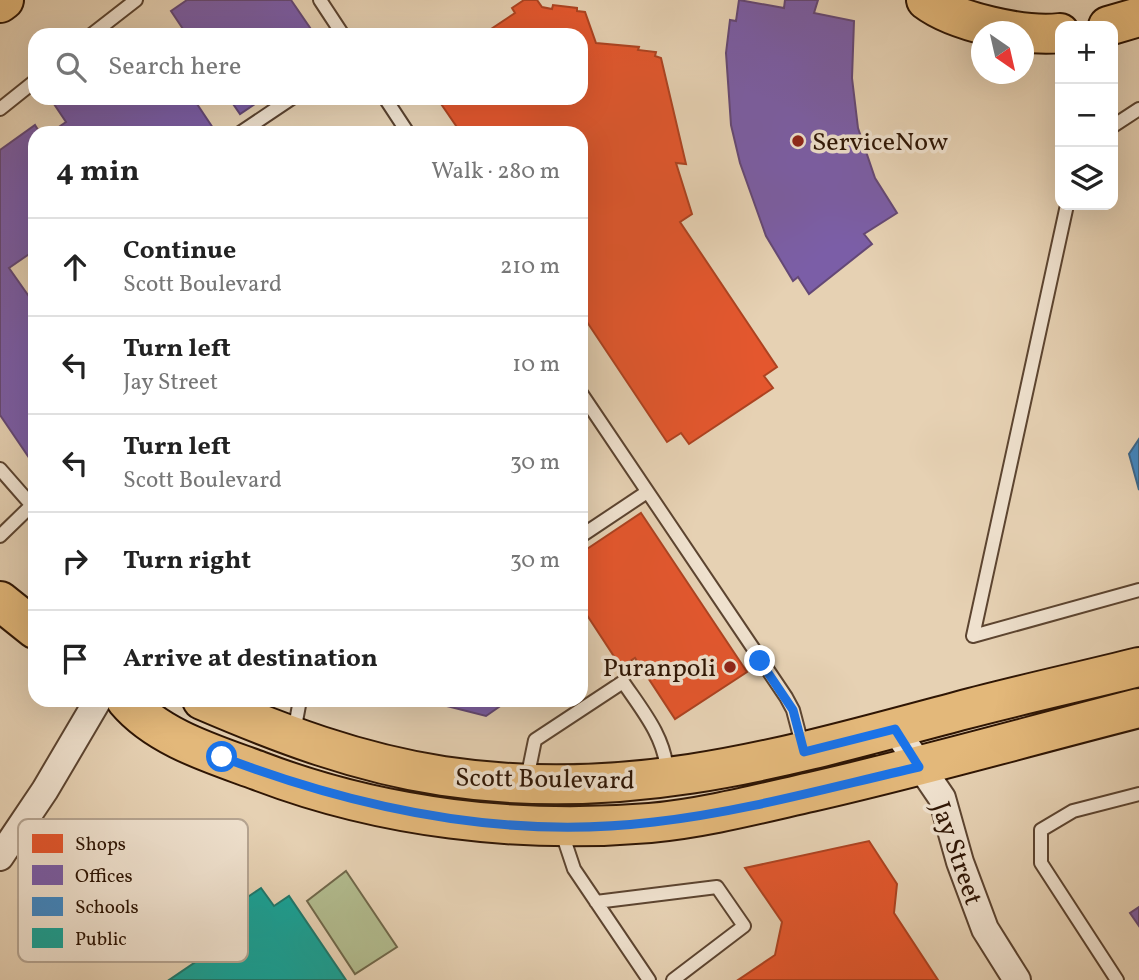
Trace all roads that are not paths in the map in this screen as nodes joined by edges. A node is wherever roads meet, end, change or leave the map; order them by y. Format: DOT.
graph roads {
  1 [pos="136,0"];
  2 [pos="320,0"];
  3 [pos="926,0"];
  4 [pos="1139,17"];
  5 [pos="1118,23"];
  6 [pos="100,28"];
  7 [pos="338,28"];
  8 [pos="1055,33"];
  9 [pos="28,87"];
  10 [pos="282,105"];
  11 [pos="390,105"];
  12 [pos="0,109"];
  13 [pos="1139,109"];
  14 [pos="1118,123"];
  15 [pos="250,126"];
  16 [pos="403,126"];
  17 [pos="1066,210"];
  18 [pos="588,404"];
  19 [pos="0,469"];
  20 [pos="647,492"];
  21 [pos="28,500"];
  22 [pos="28,510"];
  23 [pos="588,531"];
  24 [pos="0,536"];
  25 [pos="1139,590"];
  26 [pos="0,601"];
  27 [pos="28,623"];
  28 [pos="1139,667"];
  29 [pos="588,705"];
  30 [pos="94,707"];
  31 [pos="132,707"];
  32 [pos="218,707"];
  33 [pos="299,707"];
  34 [pos="585,707"];
  35 [pos="1139,708"];
  36 [pos="895,729"];
  37 [pos="293,739"];
  38 [pos="804,752"];
  39 [pos="919,767"];
  40 [pos="667,779"];
  41 [pos="526,783"];
  42 [pos="1139,794"];
  43 [pos="26,819"];
  44 [pos="560,827"];
  45 [pos="18,831"];
  46 [pos="0,857"];
  47 [pos="596,902"];
  48 [pos="649,980"];
  49 [pos="673,980"];
  50 [pos="1017,980"];
  51 [pos="1117,980"];
  1 -- 6 [label="lane"];
  2 -- 7 [label="lane"];
  3 -- 8 [label="main road"];
  4 -- 5 [label="main road"];
  9 -- 12 [label="lane"];
  10 -- 15 [label="lane"];
  11 -- 16 [label="lane"];
  13 -- 14 [label="lane"];
  17 -- 25 [label="lane"];
  18 -- 20 [label="lane"];
  19 -- 21 [label="lane"];
  20 -- 23 [label="lane"];
  20 -- 38 [label="lane"];
  22 -- 24 [label="lane"];
  26 -- 27 [label="main road"];
  28 -- 36 [label="main road, Scott Boulevard"];
  29 -- 40 [label="lane"];
  30 -- 43 [label="street"];
  31 -- 44 [label="main road, Scott Boulevard"];
  32 -- 37 [label="main road, Scott Boulevard"];
  33 -- 37 [label="lane"];
  34 -- 41 [label="lane"];
  35 -- 39 [label="main road, Scott Boulevard"];
  36 -- 38 [label="main road, Scott Boulevard"];
  36 -- 39 [label="street, Jay Street"];
  37 -- 41 [label="main road, Scott Boulevard"];
  38 -- 40 [label="main road, Scott Boulevard"];
  39 -- 44 [label="main road, Scott Boulevard"];
  39 -- 50 [label="street, Jay Street"];
  40 -- 41 [label="main road, Scott Boulevard"];
  42 -- 51 [label="lane"];
  44 -- 47 [label="lane"];
  45 -- 46 [label="street"];
  47 -- 48 [label="lane"];
  47 -- 49 [label="lane"];
}
